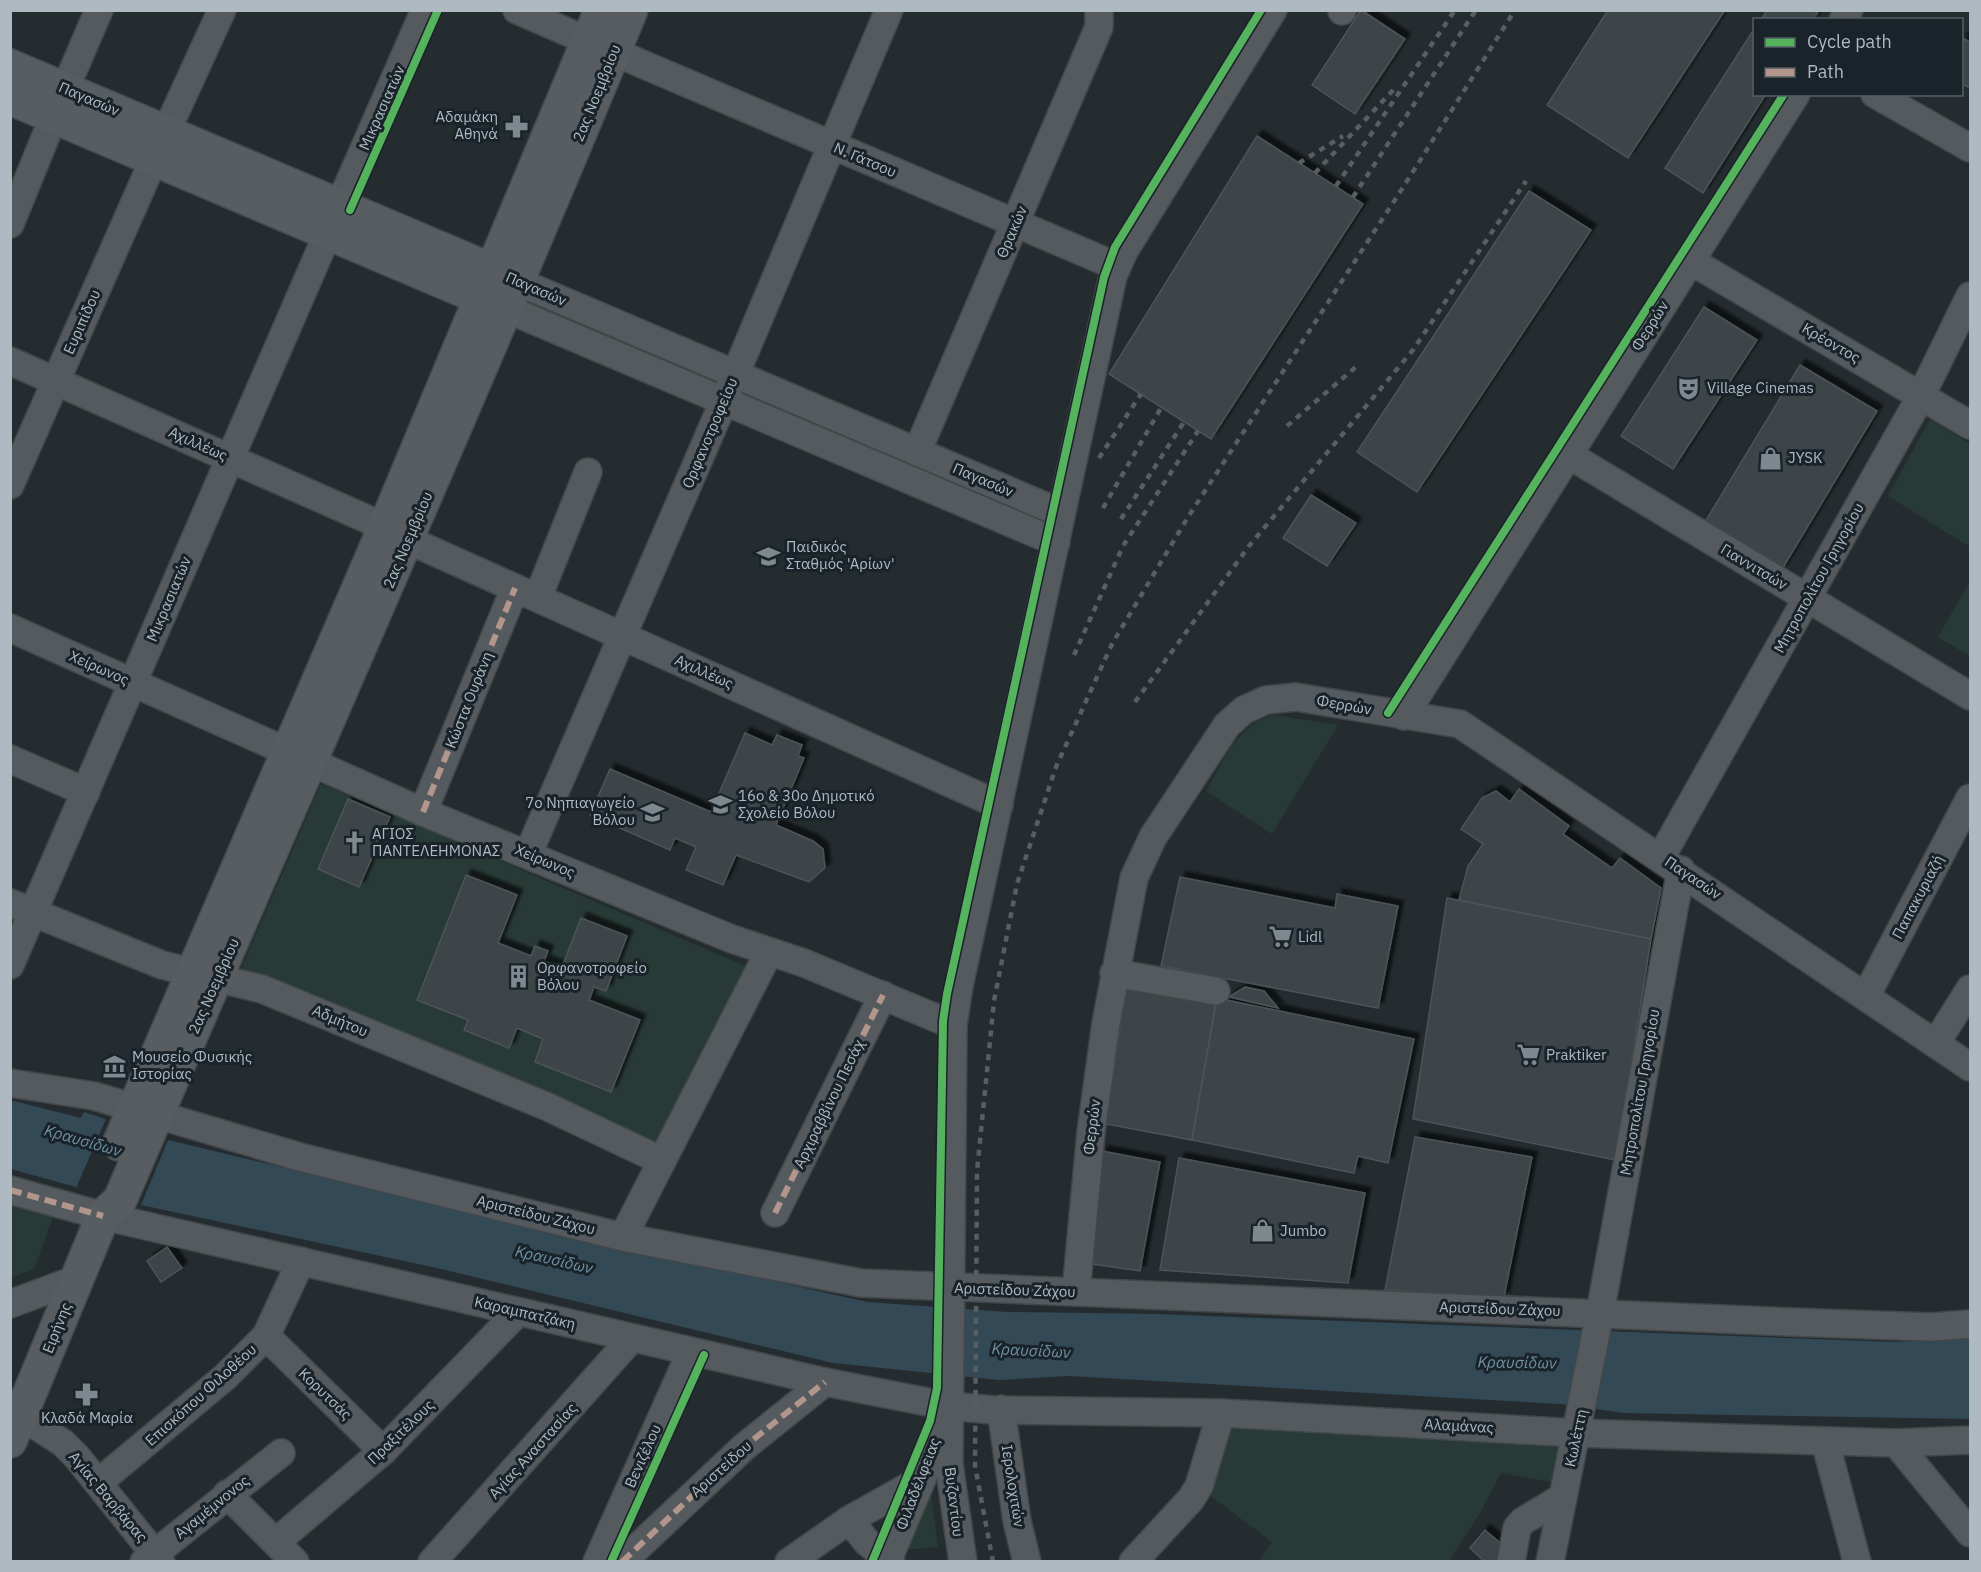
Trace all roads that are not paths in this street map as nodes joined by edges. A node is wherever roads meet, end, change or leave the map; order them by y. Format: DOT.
graph roads {
  1 [pos="99,10"];
  2 [pos="222,10"];
  3 [pos="425,10"];
  4 [pos="517,10"];
  5 [pos="601,10"];
  6 [pos="631,10"];
  7 [pos="889,10"];
  8 [pos="1099,10"];
  9 [pos="1273,10"];
  10 [pos="601,46"];
  11 [pos="10,66"];
  12 [pos="1795,96"];
  13 [pos="1879,96"];
  14 [pos="10,98"];
  15 [pos="59,103"];
  16 [pos="160,146"];
  17 [pos="833,146"];
  18 [pos="1971,148"];
  19 [pos="333,219"];
  20 [pos="1016,223"];
  21 [pos="10,224"];
  22 [pos="1691,261"];
  23 [pos="1116,266"];
  24 [pos="500,290"];
  25 [pos="1971,296"];
  26 [pos="10,361"];
  27 [pos="735,375"];
  28 [pos="56,381"];
  29 [pos="1921,396"];
  30 [pos="724,401"];
  31 [pos="1971,425"];
  32 [pos="917,452"];
  33 [pos="1569,455"];
  34 [pos="230,458"];
  35 [pos="588,472"];
  36 [pos="10,485"];
  37 [pos="1061,513"];
  38 [pos="397,533"];
  39 [pos="1056,542"];
  40 [pos="526,592"];
  41 [pos="1807,600"];
  42 [pos="10,628"];
  43 [pos="623,635"];
  44 [pos="133,683"];
  45 [pos="1971,696"];
  46 [pos="1404,716"];
  47 [pos="300,758"];
  48 [pos="10,759"];
  49 [pos="86,792"];
  50 [pos="1971,798"];
  51 [pos="999,805"];
  52 [pos="423,812"];
  53 [pos="528,854"];
  54 [pos="1671,864"];
  55 [pos="22,908"];
  56 [pos="769,952"];
  57 [pos="10,965"];
  58 [pos="1114,973"];
  59 [pos="205,975"];
  60 [pos="1971,989"];
  61 [pos="1216,991"];
  62 [pos="883,995"];
  63 [pos="1866,996"];
  64 [pos="953,1025"];
  65 [pos="1936,1042"];
  66 [pos="1971,1067"];
  67 [pos="10,1083"];
  68 [pos="142,1121"];
  69 [pos="662,1161"];
  70 [pos="10,1190"];
  71 [pos="107,1204"];
  72 [pos="775,1213"];
  73 [pos="623,1237"];
  74 [pos="301,1261"];
  75 [pos="77,1280"];
  76 [pos="1076,1292"];
  77 [pos="952,1296"];
  78 [pos="10,1304"];
  79 [pos="518,1312"];
  80 [pos="1600,1313"];
  81 [pos="1971,1324"];
  82 [pos="266,1336"];
  83 [pos="632,1338"];
  84 [pos="691,1352"];
  85 [pos="825,1383"];
  86 [pos="948,1397"];
  87 [pos="1001,1409"];
  88 [pos="1221,1413"];
  89 [pos="16,1429"];
  90 [pos="1577,1433"];
  91 [pos="1971,1440"];
  92 [pos="1825,1441"];
  93 [pos="1896,1443"];
  94 [pos="383,1452"];
  95 [pos="281,1453"];
  96 [pos="922,1479"];
  97 [pos="99,1482"];
  98 [pos="227,1494"];
  99 [pos="625,1496"];
  100 [pos="1563,1497"];
  101 [pos="849,1520"];
  102 [pos="657,1529"];
  103 [pos="1971,1533"];
  104 [pos="276,1542"];
  105 [pos="153,1559"];
  106 [pos="888,1561"];
  107 [pos="295,1562"];
  108 [pos="432,1562"];
  109 [pos="597,1562"];
  110 [pos="622,1562"];
  111 [pos="789,1562"];
  112 [pos="963,1562"];
  113 [pos="1027,1562"];
  114 [pos="1133,1562"];
  115 [pos="1511,1562"];
  116 [pos="1550,1562"];
  117 [pos="1857,1562"];
  1 -- 15 [label="street"];
  2 -- 16 [label="street, Ευριπίδου"];
  3 -- 19 [label="street, Μικρασιατών"];
  4 -- 10 [label="street, Ν. Γάτσου"];
  5 -- 10 [label="main road, 2ας Νοεμβρίου"];
  6 -- 10 [label="main road, 2ας Νοεμβρίου"];
  7 -- 17 [label="street, Ορφανοτροφείου"];
  8 -- 20 [label="street, Θρακών"];
  9 -- 23 [label="street, Βυζαντίου"];
  10 -- 17 [label="street, Ν. Γάτσου"];
  10 -- 24 [label="main road, 2ας Νοεμβρίου"];
  11 -- 15 [label="main road, Παγασών"];
  12 -- 22 [label="street, Φερρών"];
  13 -- 18 [label="street"];
  14 -- 15 [label="main road, Παγασών"];
  15 -- 16 [label="main road, Παγασών"];
  15 -- 21 [label="street"];
  16 -- 19 [label="main road, Παγασών"];
  16 -- 28 [label="street, Ευριπίδου"];
  17 -- 20 [label="street, Ν. Γάτσου"];
  17 -- 27 [label="street, Ορφανοτροφείου"];
  19 -- 24 [label="main road, Παγασών"];
  19 -- 34 [label="street, Μικρασιατών"];
  20 -- 23 [label="street, Ν. Γάτσου"];
  20 -- 32 [label="street, Θρακών"];
  22 -- 29 [label="street, Κρέοντος"];
  22 -- 33 [label="street, Φερρών"];
  23 -- 37 [label="street, Βυζαντίου"];
  24 -- 27 [label="street, Παγασών"];
  24 -- 30 [label="street, Παγασών"];
  24 -- 38 [label="main road, 2ας Νοεμβρίου"];
  25 -- 29 [label="street, Μητροπολίτου Γρηγορίου"];
  26 -- 28 [label="street, Αχιλλέως"];
  27 -- 30 [label="street, Ορφανοτροφείου"];
  27 -- 32 [label="street, Παγασών"];
  28 -- 34 [label="street, Αχιλλέως"];
  28 -- 36 [label="street, Ευριπίδου"];
  29 -- 31 [label="street, Κρέοντος"];
  29 -- 41 [label="street, Μητροπολίτου Γρηγορίου"];
  30 -- 39 [label="street, Παγασών"];
  30 -- 43 [label="street, Ορφανοτροφείου"];
  32 -- 37 [label="street, Παγασών"];
  33 -- 41 [label="street, Γιαννιτσών"];
  33 -- 46 [label="street, Φερρών"];
  34 -- 38 [label="street, Αχιλλέως"];
  34 -- 44 [label="street, Μικρασιατών"];
  35 -- 40 [label="street, Κώστα Ουράνη"];
  37 -- 39 [label="street, Βυζαντίου"];
  38 -- 40 [label="street, Αχιλλέως"];
  38 -- 47 [label="main road, 2ας Νοεμβρίου"];
  39 -- 51 [label="street, Βυζαντίου"];
  40 -- 43 [label="street, Αχιλλέως"];
  40 -- 52 [label="street, Κώστα Ουράνη"];
  41 -- 45 [label="street, Γιαννιτσών"];
  41 -- 54 [label="street, Μητροπολίτου Γρηγορίου"];
  42 -- 44 [label="street, Χείρωνος"];
  43 -- 51 [label="street, Αχιλλέως"];
  43 -- 53 [label="street, Ορφανοτροφείου"];
  44 -- 47 [label="street, Χείρωνος"];
  44 -- 49 [label="street, Μικρασιατών"];
  46 -- 54 [label="street, Παγασών"];
  46 -- 58 [label="street, Φερρών"];
  47 -- 52 [label="street, Χείρωνος"];
  47 -- 59 [label="main road, 2ας Νοεμβρίου"];
  48 -- 49 [label="street"];
  49 -- 55 [label="street, Μικρασιατών"];
  50 -- 63 [label="street, Παπακυριαζή"];
  51 -- 64 [label="street, Βυζαντίου"];
  52 -- 53 [label="street, Χείρωνος"];
  53 -- 56 [label="street, Χείρωνος"];
  54 -- 63 [label="street, Παγασών"];
  54 -- 80 [label="street, Μητροπολίτου Γρηγορίου"];
  55 -- 57 [label="street, Μικρασιατών"];
  55 -- 59 [label="street, Αδμήτου"];
  56 -- 62 [label="street, Χείρωνος"];
  56 -- 69 [label="street"];
  58 -- 61 [label="street"];
  58 -- 76 [label="street, Φερρών"];
  59 -- 68 [label="main road, 2ας Νοεμβρίου"];
  59 -- 69 [label="street, Αδμήτου"];
  60 -- 65 [label="street"];
  62 -- 64 [label="street, Χείρωνος"];
  62 -- 72 [label="street, Αρχιραββίνου Πεσάχ"];
  63 -- 65 [label="street, Παγασών"];
  64 -- 77 [label="street, Βυζαντίου"];
  65 -- 66 [label="street, Παγασών"];
  67 -- 68 [label="street, Αριστείδου Ζάχου"];
  68 -- 71 [label="main road, 2ας Νοεμβρίου"];
  68 -- 73 [label="street, Αριστείδου Ζάχου"];
  69 -- 73 [label="street"];
  70 -- 71 [label="street, Καραμπατζάκη"];
  71 -- 74 [label="street, Καραμπατζάκη"];
  71 -- 75 [label="main road, Ειρήνης"];
  73 -- 77 [label="street, Αριστείδου Ζάχου"];
  74 -- 79 [label="street, Καραμπατζάκη"];
  74 -- 82 [label="street, Επισκόπου Φιλοθέου"];
  75 -- 78 [label="street"];
  75 -- 89 [label="main road, Ειρήνης"];
  76 -- 77 [label="street, Αριστείδου Ζάχου"];
  76 -- 80 [label="street, Αριστείδου Ζάχου"];
  77 -- 86 [label="street, Βυζαντίου"];
  79 -- 83 [label="street, Καραμπατζάκη"];
  79 -- 94 [label="street, Πραξιτέλους"];
  80 -- 81 [label="street, Αριστείδου Ζάχου"];
  80 -- 90 [label="street, Κωλέττη"];
  82 -- 94 [label="street, Κορυτσάς"];
  82 -- 97 [label="street, Επισκόπου Φιλοθέου"];
  83 -- 84 [label="street, Καραμπατζάκη"];
  83 -- 108 [label="street, Αγίας Αναστασίας"];
  84 -- 85 [label="street, Καραμπατζάκη"];
  84 -- 99 [label="street, Βενιζέλου"];
  85 -- 86 [label="street, Καραμπατζάκη"];
  85 -- 102 [label="street, Αριστείδου"];
  86 -- 87 [label="street, Αλαμάνας"];
  86 -- 96 [label="street, Φιλαδέλφειας"];
  86 -- 112 [label="street, Βυζαντίου"];
  87 -- 88 [label="street, Αλαμάνας"];
  87 -- 113 [label="street, Ιερολοχιτών"];
  88 -- 90 [label="street, Αλαμάνας"];
  88 -- 114 [label="street"];
  89 -- 97 [label="street, Αγίας Βαρβάρας"];
  90 -- 92 [label="street, Αλαμάνας"];
  90 -- 100 [label="street, Κωλέττη"];
  91 -- 93 [label="street, Αλαμάνας"];
  92 -- 93 [label="street, Αλαμάνας"];
  92 -- 117 [label="street"];
  93 -- 103 [label="street"];
  94 -- 104 [label="street, Πραξιτέλους"];
  95 -- 98 [label="street, Αγαμέμνονος"];
  96 -- 101 [label="street"];
  96 -- 106 [label="street, Φιλαδέλφειας"];
  97 -- 105 [label="street, Αγίας Βαρβάρας"];
  98 -- 104 [label="street"];
  98 -- 105 [label="street, Αγαμέμνονος"];
  99 -- 102 [label="street"];
  99 -- 109 [label="street, Βενιζέλου"];
  100 -- 115 [label="street"];
  100 -- 116 [label="street, Κωλέττη"];
  101 -- 106 [label="street"];
  101 -- 111 [label="street"];
  102 -- 110 [label="street, Αριστείδου"];
  104 -- 107 [label="street"];
}
